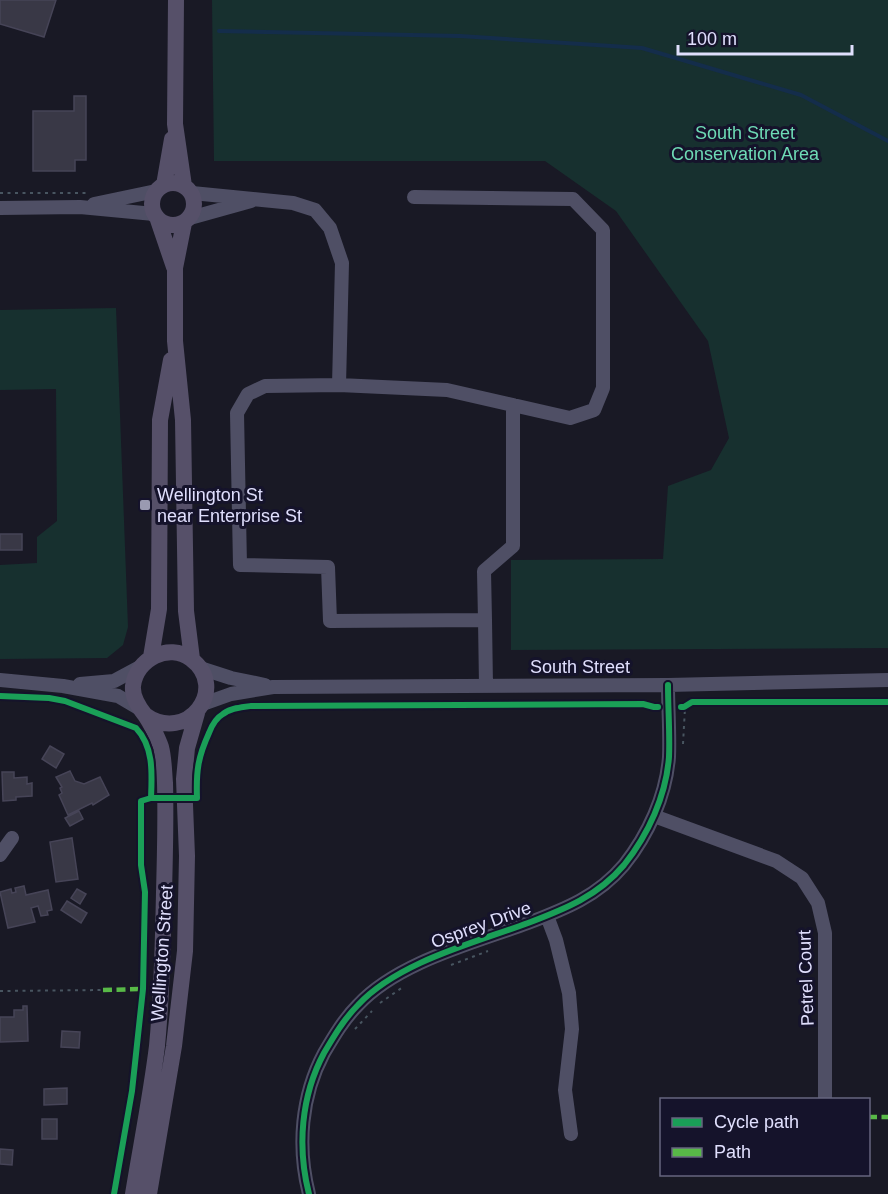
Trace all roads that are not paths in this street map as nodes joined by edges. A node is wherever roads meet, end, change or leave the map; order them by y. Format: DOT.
graph roads {
  1 [pos="176,0"];
  2 [pos="175,124"];
  3 [pos="160,188"];
  4 [pos="188,189"];
  5 [pos="414,197"];
  6 [pos="259,199"];
  7 [pos="80,207"];
  8 [pos="0,208"];
  9 [pos="156,217"];
  10 [pos="187,221"];
  11 [pos="175,268"];
  12 [pos="175,341"];
  13 [pos="339,385"];
  14 [pos="513,405"];
  15 [pos="485,620"];
  16 [pos="146,662"];
  17 [pos="196,664"];
  18 [pos="0,680"];
  19 [pos="888,680"];
  20 [pos="668,685"];
  21 [pos="63,686"];
  22 [pos="486,686"];
  23 [pos="273,687"];
  24 [pos="200,709"];
  25 [pos="142,712"];
  26 [pos="654,816"];
  27 [pos="12,838"];
  28 [pos="0,855"];
  29 [pos="547,916"];
  30 [pos="825,1098"];
  31 [pos="571,1134"];
  32 [pos="133,1194"];
  33 [pos="149,1194"];
  34 [pos="309,1194"];
  1 -- 2 [label="main road"];
  2 -- 3 [label="main road"];
  2 -- 4 [label="main road"];
  3 -- 4 [label="main road"];
  3 -- 7 [label="street"];
  3 -- 9 [label="main road"];
  4 -- 6 [label="street"];
  4 -- 10 [label="main road"];
  5 -- 14 [label="street"];
  6 -- 10 [label="street"];
  6 -- 13 [label="street"];
  7 -- 8 [label="street"];
  7 -- 9 [label="street"];
  9 -- 10 [label="main road"];
  9 -- 11 [label="main road, Wellington Street"];
  10 -- 11 [label="main road, Wellington Street"];
  11 -- 12 [label="main road, Wellington Street"];
  12 -- 16 [label="main road, Wellington Street"];
  12 -- 17 [label="main road, Wellington Street"];
  13 -- 14 [label="street"];
  13 -- 15 [label="street"];
  14 -- 15 [label="street"];
  15 -- 22 [label="street"];
  16 -- 17 [label="main road"];
  16 -- 21 [label="street"];
  16 -- 25 [label="main road, Wellington Street"];
  17 -- 23 [label="street, South Street"];
  17 -- 24 [label="main road, Wellington Street"];
  18 -- 21 [label="street"];
  19 -- 20 [label="street, South Street"];
  20 -- 22 [label="street, South Street"];
  20 -- 26 [label="street, Osprey Drive"];
  21 -- 25 [label="street"];
  22 -- 23 [label="street, South Street"];
  23 -- 24 [label="street, South Street"];
  24 -- 25 [label="main road"];
  24 -- 33 [label="main road, Wellington Street"];
  25 -- 32 [label="main road, Wellington Street"];
  26 -- 29 [label="street, Osprey Drive"];
  26 -- 30 [label="street, Petrel Court"];
  27 -- 28 [label="street"];
  29 -- 31 [label="street"];
  29 -- 34 [label="street, Osprey Drive"];
}
